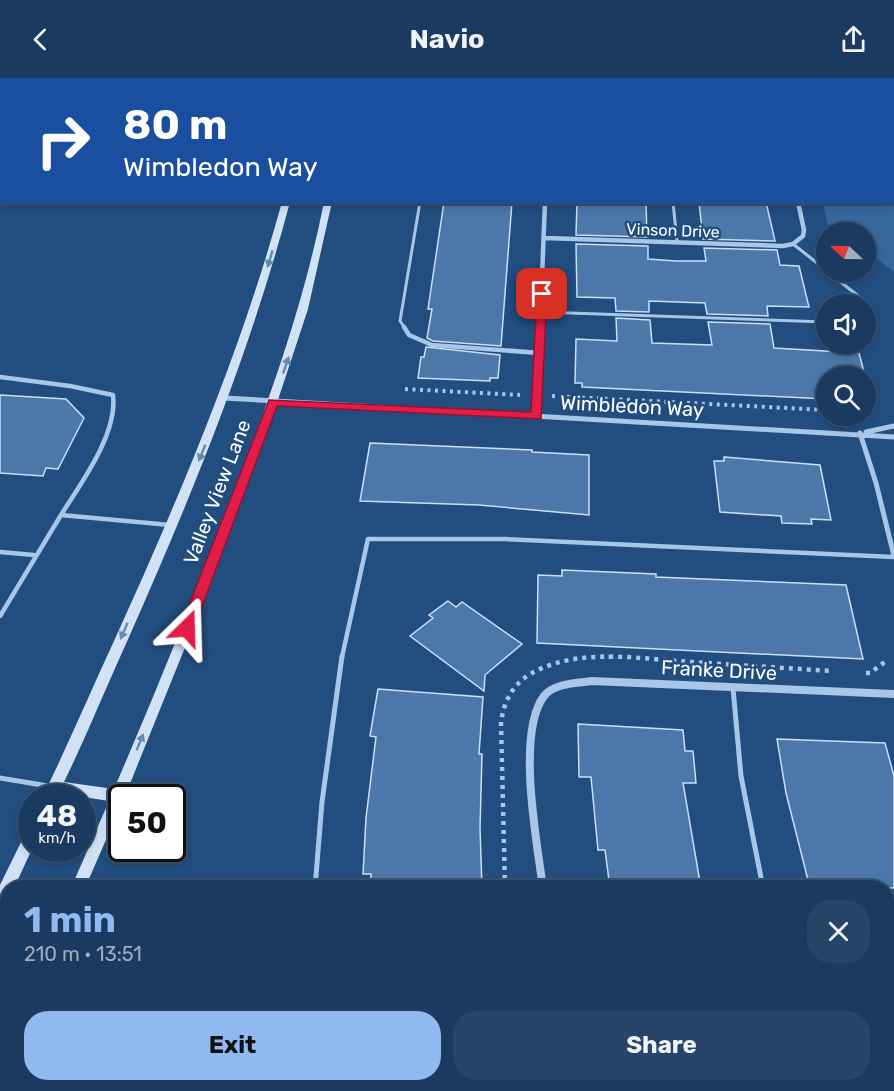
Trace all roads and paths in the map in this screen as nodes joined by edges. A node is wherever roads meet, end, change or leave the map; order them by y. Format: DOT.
graph roads {
  1 [pos="285,204"];
  2 [pos="328,204"];
  3 [pos="420,204"];
  4 [pos="545,204"];
  5 [pos="673,204"];
  6 [pos="798,204"];
  7 [pos="544,238"];
  8 [pos="677,242"];
  9 [pos="793,244"];
  10 [pos="816,262"];
  11 [pos="841,282"];
  12 [pos="856,294"];
  13 [pos="541,312"];
  14 [pos="816,322"];
  15 [pos="540,353"];
  16 [pos="0,377"];
  17 [pos="398,389"];
  18 [pos="538,396"];
  19 [pos="224,398"];
  20 [pos="273,402"];
  21 [pos="816,410"];
  22 [pos="536,416"];
  23 [pos="894,426"];
  24 [pos="860,433"];
  25 [pos="894,437"];
  26 [pos="61,515"];
  27 [pos="173,525"];
  28 [pos="0,552"];
  29 [pos="34,555"];
  30 [pos="894,556"];
  31 [pos="0,616"];
  32 [pos="886,661"];
  33 [pos="835,671"];
  34 [pos="858,672"];
  35 [pos="733,688"];
  36 [pos="894,694"];
  37 [pos="0,778"];
  38 [pos="21,784"];
  39 [pos="56,784"];
  40 [pos="123,784"];
  41 [pos="108,819"];
  42 [pos="19,862"];
  43 [pos="10,880"];
  44 [pos="81,880"];
  45 [pos="315,880"];
  46 [pos="505,880"];
  47 [pos="542,880"];
  48 [pos="761,880"];
  1 -- 19 [label="main road, Valley View Lane, one-way"];
  20 -- 2 [label="main road, Valley View Lane, one-way"];
  3 -- 15 [label="lane"];
  4 -- 7 [label="street"];
  5 -- 8 [label="lane"];
  6 -- 9 [label="street, Vinson Drive"];
  7 -- 8 [label="street, Vinson Drive"];
  7 -- 13 [label="street"];
  8 -- 9 [label="street, Vinson Drive"];
  9 -- 10 [label="lane"];
  11 -- 12 [label="lane"];
  13 -- 14 [label="lane"];
  13 -- 15 [label="street"];
  15 -- 18 [label="street"];
  16 -- 26 [label="lane"];
  17 -- 18 [label="path"];
  18 -- 21 [label="path"];
  18 -- 22 [label="street"];
  19 -- 20 [label="street, Wimbledon Way"];
  19 -- 27 [label="main road, Valley View Lane, one-way"];
  20 -- 22 [label="street, Wimbledon Way"];
  40 -- 20 [label="main road, Valley View Lane, one-way"];
  22 -- 24 [label="street, Wimbledon Way"];
  23 -- 24 [label="street, Wimbledon Way"];
  24 -- 25 [label="street, Wimbledon Way"];
  24 -- 30 [label="street"];
  26 -- 27 [label="lane"];
  26 -- 29 [label="lane"];
  27 -- 39 [label="main road, Valley View Lane, one-way"];
  28 -- 29 [label="lane"];
  29 -- 31 [label="lane"];
  30 -- 45 [label="lane"];
  32 -- 34 [label="path"];
  33 -- 46 [label="path"];
  35 -- 36 [label="street, Franke Drive"];
  35 -- 47 [label="street, Franke Drive"];
  35 -- 48 [label="lane"];
  37 -- 38 [label="lane"];
  41 -- 44 [label="main road, Valley View Lane"];
  42 -- 43 [label="main road"];
}
